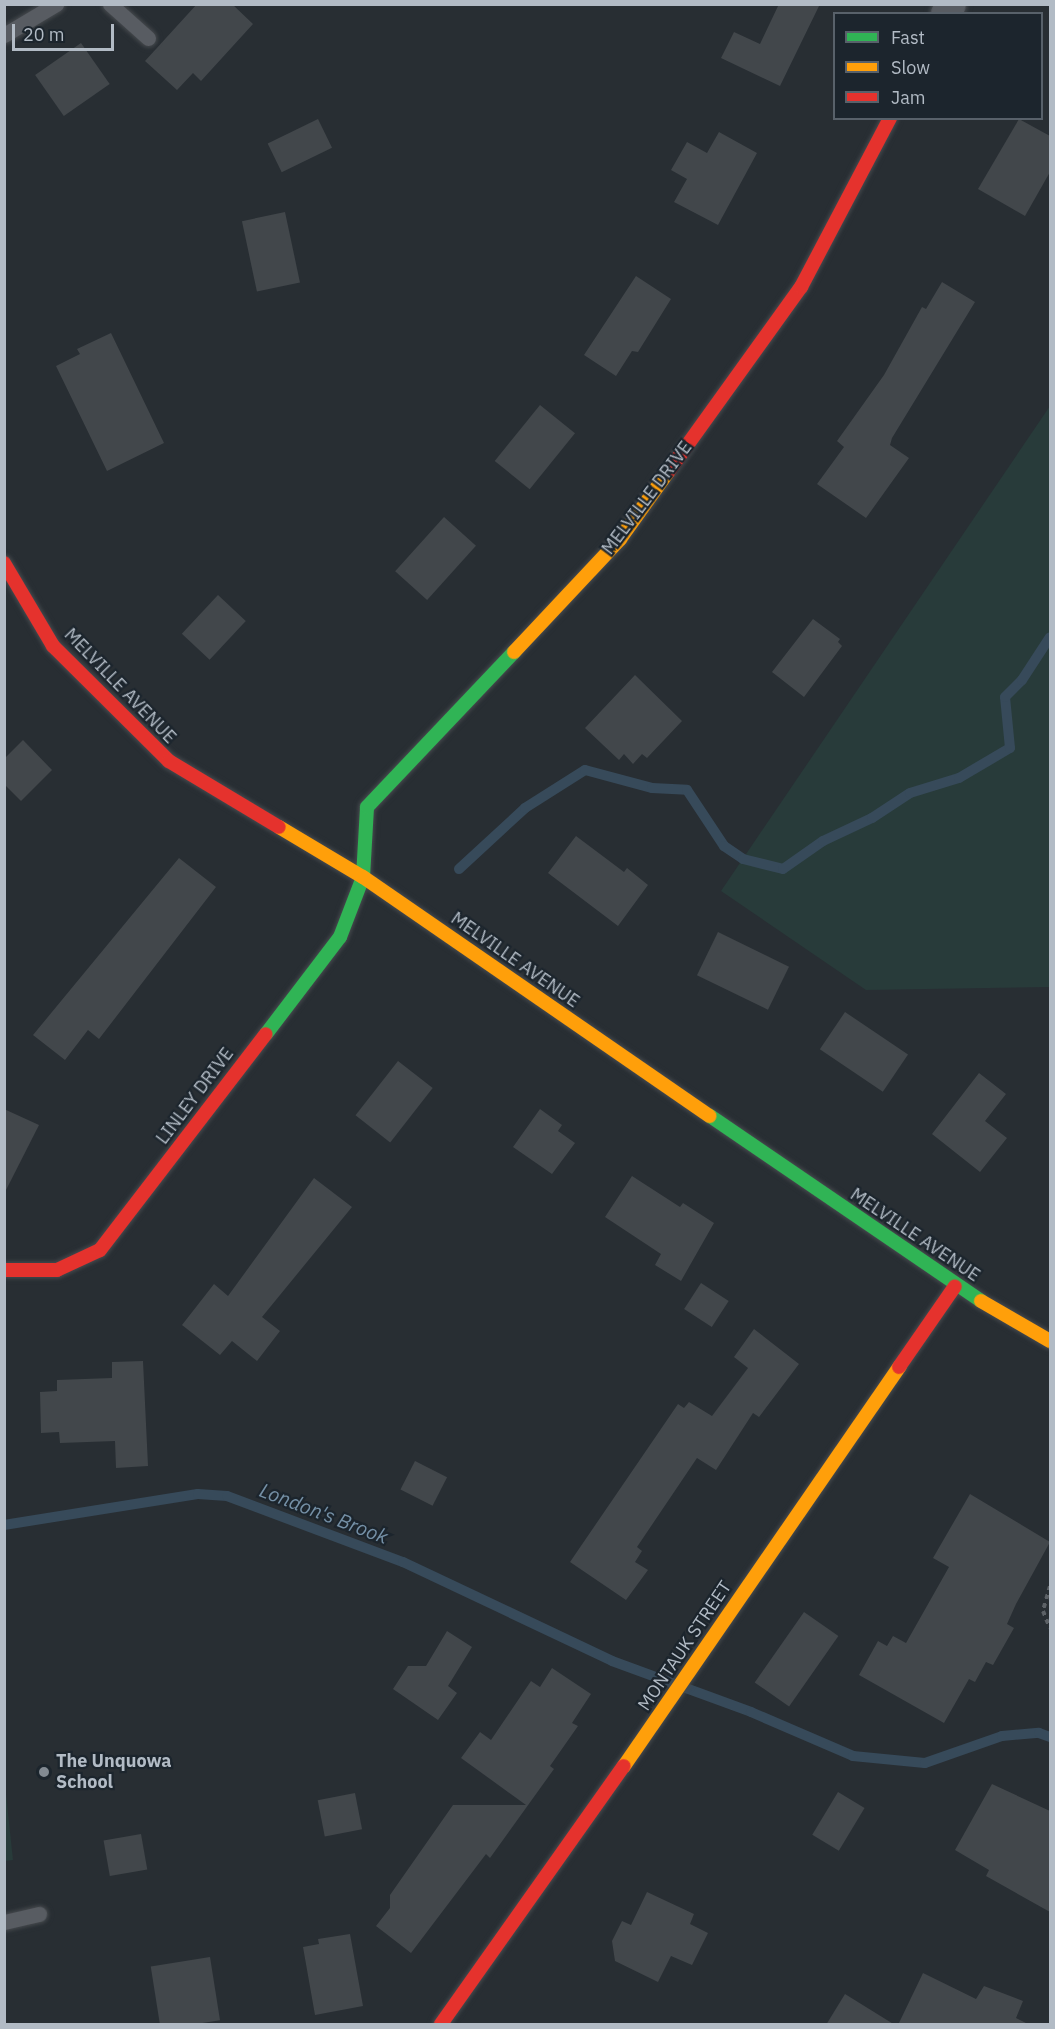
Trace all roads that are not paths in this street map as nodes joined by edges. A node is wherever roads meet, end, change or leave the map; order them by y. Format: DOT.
graph roads {
  1 [pos="56,4"];
  2 [pos="110,4"];
  3 [pos="4,35"];
  4 [pos="148,39"];
  5 [pos="889,120"];
  6 [pos="4,563"];
  7 [pos="363,877"];
  8 [pos="4,1270"];
  9 [pos="955,1286"];
  10 [pos="1050,1341"];
  11 [pos="39,1914"];
  12 [pos="4,1922"];
  13 [pos="441,2025"];
  1 -- 3 [label="lane"];
  2 -- 4 [label="lane"];
  5 -- 7 [label="street, MELVILLE DRIVE"];
  6 -- 7 [label="street, MELVILLE AVENUE"];
  7 -- 8 [label="street, LINLEY DRIVE"];
  7 -- 9 [label="street, MELVILLE AVENUE"];
  9 -- 10 [label="street, MELVILLE AVENUE"];
  9 -- 13 [label="street, MONTAUK STREET"];
  11 -- 12 [label="lane"];
}
